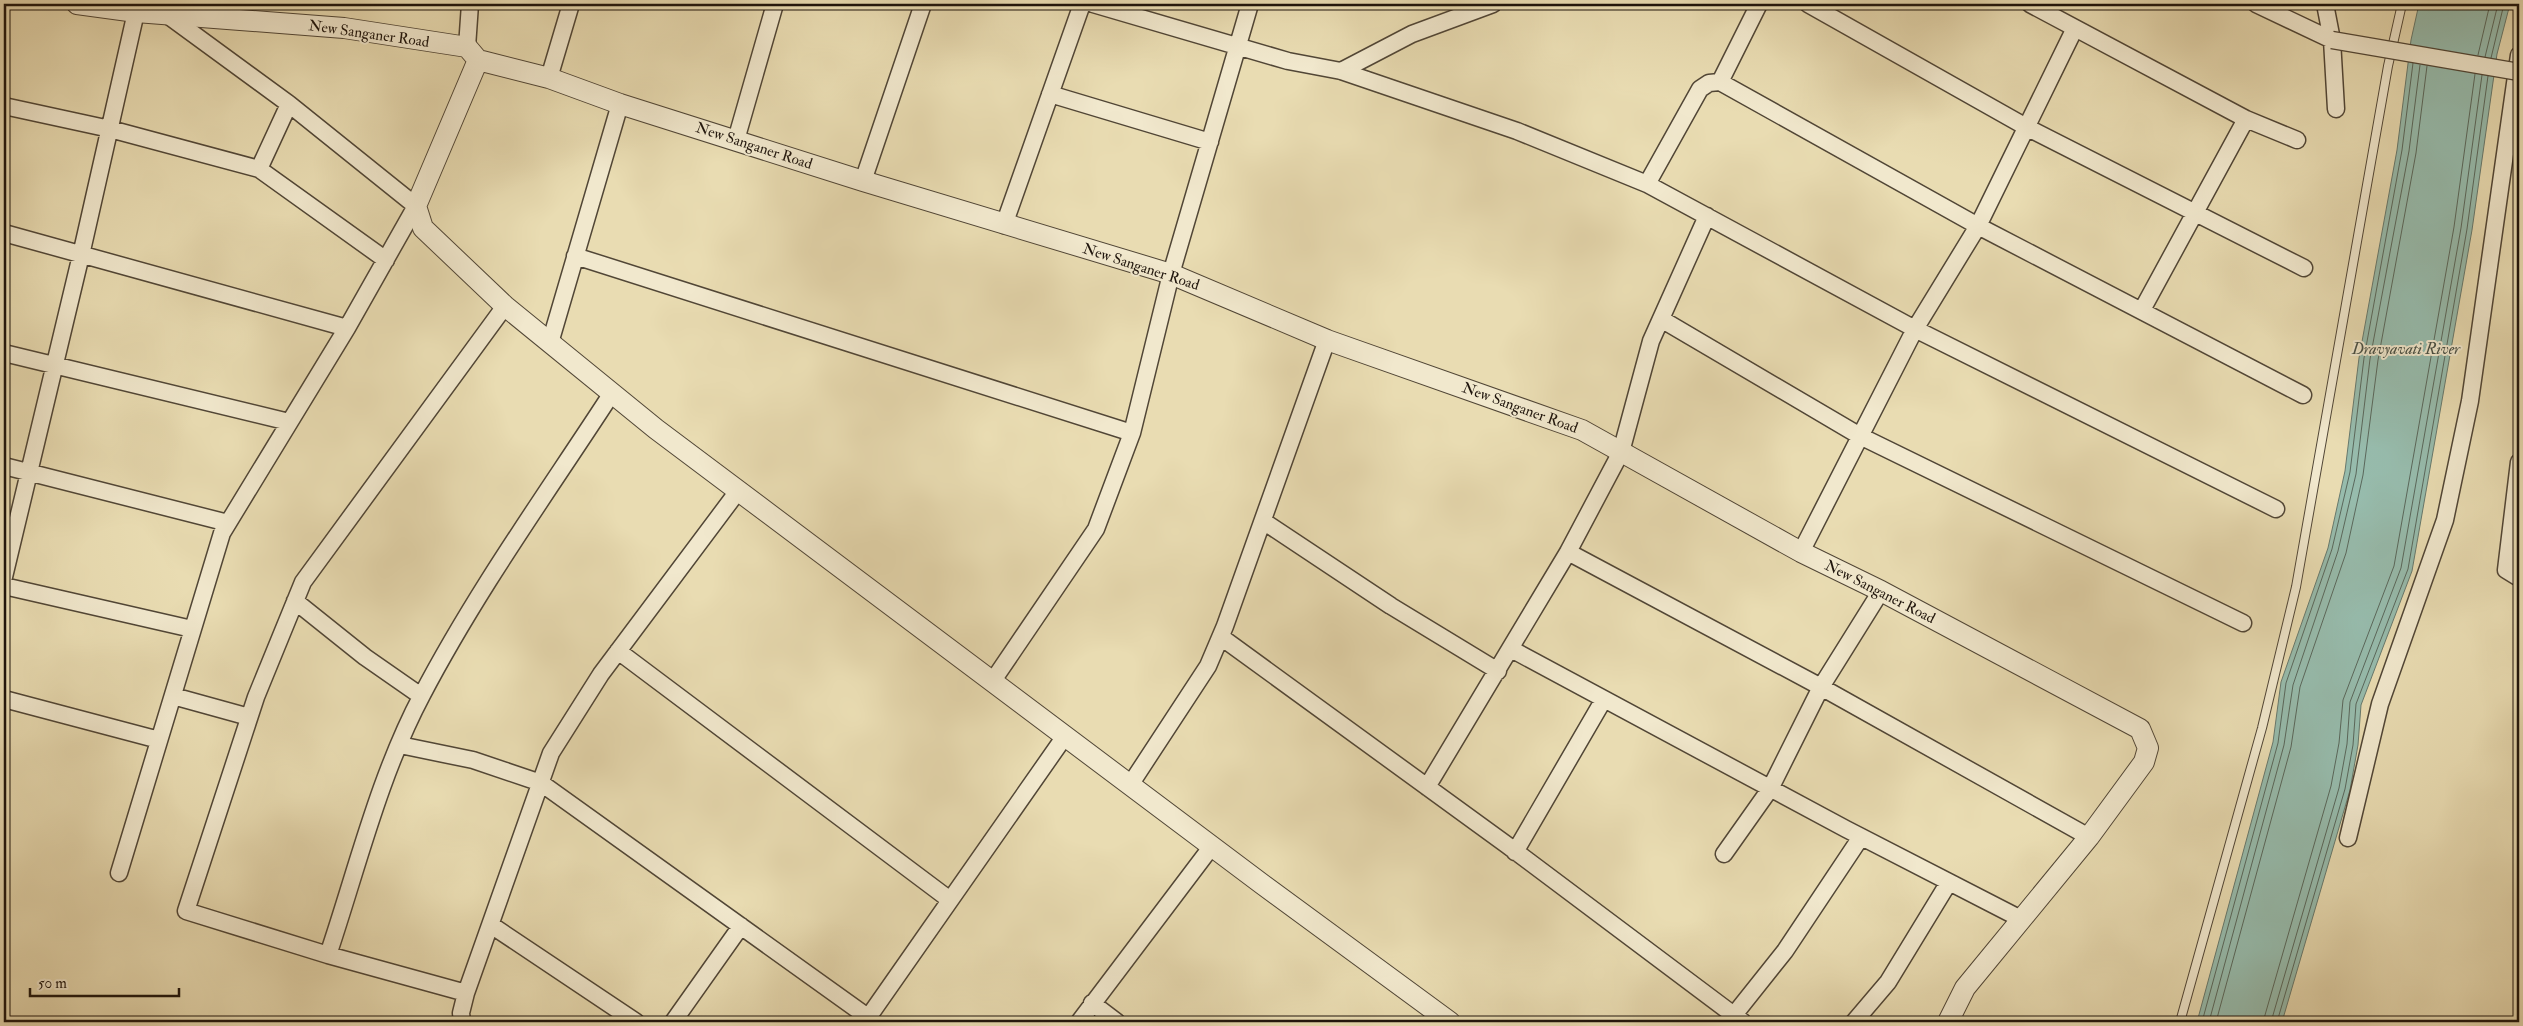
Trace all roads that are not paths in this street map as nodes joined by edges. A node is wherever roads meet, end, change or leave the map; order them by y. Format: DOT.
graph roads {
  1 [pos="77,4"];
  2 [pos="470,4"];
  3 [pos="571,4"];
  4 [pos="775,4"];
  5 [pos="922,4"];
  6 [pos="1082,4"];
  7 [pos="1093,4"];
  8 [pos="1250,4"];
  9 [pos="1493,4"];
  10 [pos="1759,4"];
  11 [pos="1808,4"];
  12 [pos="2030,4"];
  13 [pos="2256,4"];
  14 [pos="2325,4"];
  15 [pos="2402,4"];
  16 [pos="109,6"];
  17 [pos="136,12"];
  18 [pos="166,14"];
  19 [pos="2075,28"];
  20 [pos="2332,40"];
  21 [pos="1239,47"];
  22 [pos="472,54"];
  23 [pos="2519,55"];
  24 [pos="1341,72"];
  25 [pos="2519,72"];
  26 [pos="549,78"];
  27 [pos="1720,82"];
  28 [pos="1050,94"];
  29 [pos="289,104"];
  30 [pos="620,104"];
  31 [pos="4,106"];
  32 [pos="2336,110"];
  33 [pos="2246,119"];
  34 [pos="2028,128"];
  35 [pos="110,129"];
  36 [pos="736,140"];
  37 [pos="2297,140"];
  38 [pos="1210,142"];
  39 [pos="259,169"];
  40 [pos="863,181"];
  41 [pos="1647,184"];
  42 [pos="416,206"];
  43 [pos="2193,213"];
  44 [pos="1707,216"];
  45 [pos="1004,225"];
  46 [pos="1978,226"];
  47 [pos="4,233"];
  48 [pos="81,254"];
  49 [pos="575,256"];
  50 [pos="386,260"];
  51 [pos="2304,268"];
  52 [pos="1171,274"];
  53 [pos="505,306"];
  54 [pos="2142,310"];
  55 [pos="1661,319"];
  56 [pos="347,328"];
  57 [pos="1915,329"];
  58 [pos="1327,340"];
  59 [pos="550,343"];
  60 [pos="4,353"];
  61 [pos="54,366"];
  62 [pos="612,393"];
  63 [pos="2303,395"];
  64 [pos="289,422"];
  65 [pos="1132,433"];
  66 [pos="1860,436"];
  67 [pos="1620,452"];
  68 [pos="2519,462"];
  69 [pos="4,466"];
  70 [pos="28,472"];
  71 [pos="738,491"];
  72 [pos="2276,509"];
  73 [pos="1263,521"];
  74 [pos="228,523"];
  75 [pos="1568,552"];
  76 [pos="1801,552"];
  77 [pos="4,577"];
  78 [pos="2519,578"];
  79 [pos="4,586"];
  80 [pos="1881,591"];
  81 [pos="295,601"];
  82 [pos="2243,623"];
  83 [pos="192,629"];
  84 [pos="1221,637"];
  85 [pos="1511,649"];
  86 [pos="618,651"];
  87 [pos="1498,671"];
  88 [pos="992,682"];
  89 [pos="1821,687"];
  90 [pos="173,696"];
  91 [pos="421,696"];
  92 [pos="4,699"];
  93 [pos="1604,699"];
  94 [pos="249,717"];
  95 [pos="1065,736"];
  96 [pos="160,740"];
  97 [pos="400,745"];
  98 [pos="541,783"];
  99 [pos="1130,785"];
  100 [pos="1427,787"];
  101 [pos="1770,789"];
  102 [pos="2089,837"];
  103 [pos="1861,838"];
  104 [pos="2348,838"];
  105 [pos="1212,846"];
  106 [pos="1515,852"];
  107 [pos="1724,854"];
  108 [pos="118,874"];
  109 [pos="1949,882"];
  110 [pos="950,900"];
  111 [pos="2021,918"];
  112 [pos="491,925"];
  113 [pos="741,926"];
  114 [pos="328,955"];
  115 [pos="466,993"];
  116 [pos="1092,1004"];
  117 [pos="1739,1019"];
  118 [pos="867,1020"];
  119 [pos="462,1022"];
  120 [pos="636,1022"];
  121 [pos="673,1022"];
  122 [pos="1079,1022"];
  123 [pos="1117,1022"];
  124 [pos="1450,1022"];
  125 [pos="1854,1022"];
  126 [pos="1948,1022"];
  127 [pos="2180,1022"];
  1 -- 16 [label="street, New Sanganer Road"];
  2 -- 22 [label="street"];
  3 -- 26 [label="street"];
  4 -- 36 [label="street"];
  5 -- 40 [label="street"];
  6 -- 28 [label="street"];
  7 -- 21 [label="street"];
  8 -- 21 [label="street"];
  9 -- 24 [label="street"];
  10 -- 27 [label="street"];
  11 -- 34 [label="street"];
  12 -- 19 [label="street"];
  13 -- 20 [label="street"];
  14 -- 20 [label="street"];
  15 -- 127 [label="lane"];
  16 -- 17 [label="street, New Sanganer Road"];
  17 -- 18 [label="street, New Sanganer Road"];
  17 -- 35 [label="street"];
  18 -- 22 [label="street, New Sanganer Road"];
  18 -- 29 [label="street"];
  19 -- 33 [label="street"];
  19 -- 34 [label="street"];
  20 -- 25 [label="street, bridge"];
  20 -- 32 [label="street"];
  21 -- 24 [label="street"];
  21 -- 38 [label="street"];
  22 -- 26 [label="street, New Sanganer Road"];
  22 -- 42 [label="street"];
  23 -- 104 [label="street"];
  24 -- 41 [label="street"];
  26 -- 30 [label="street, New Sanganer Road"];
  27 -- 41 [label="street"];
  27 -- 46 [label="street"];
  28 -- 38 [label="street"];
  28 -- 45 [label="street"];
  29 -- 39 [label="street"];
  29 -- 42 [label="street"];
  30 -- 36 [label="street, New Sanganer Road"];
  30 -- 49 [label="street"];
  31 -- 35 [label="street"];
  33 -- 37 [label="street"];
  33 -- 43 [label="street"];
  34 -- 43 [label="street"];
  34 -- 46 [label="street"];
  35 -- 39 [label="street"];
  35 -- 48 [label="street"];
  36 -- 40 [label="street, New Sanganer Road"];
  38 -- 52 [label="street"];
  39 -- 50 [label="street"];
  40 -- 45 [label="street, New Sanganer Road"];
  41 -- 44 [label="street"];
  42 -- 50 [label="street"];
  42 -- 53 [label="street"];
  43 -- 51 [label="street"];
  43 -- 54 [label="street"];
  44 -- 55 [label="street"];
  44 -- 57 [label="street"];
  45 -- 52 [label="street, New Sanganer Road"];
  46 -- 54 [label="street"];
  46 -- 57 [label="street"];
  47 -- 48 [label="street"];
  48 -- 56 [label="street"];
  48 -- 61 [label="street"];
  49 -- 59 [label="street"];
  49 -- 65 [label="street"];
  50 -- 56 [label="street"];
  52 -- 58 [label="street, New Sanganer Road"];
  52 -- 65 [label="street"];
  53 -- 59 [label="street"];
  53 -- 81 [label="street"];
  54 -- 63 [label="street"];
  55 -- 66 [label="street"];
  55 -- 67 [label="street"];
  56 -- 64 [label="street"];
  57 -- 66 [label="street"];
  57 -- 72 [label="street"];
  58 -- 67 [label="street, New Sanganer Road"];
  58 -- 73 [label="street"];
  59 -- 62 [label="street"];
  60 -- 61 [label="street"];
  61 -- 64 [label="street"];
  61 -- 70 [label="street"];
  62 -- 71 [label="street"];
  62 -- 91 [label="street"];
  64 -- 74 [label="street"];
  65 -- 88 [label="street"];
  66 -- 76 [label="street"];
  66 -- 82 [label="street"];
  67 -- 75 [label="street"];
  67 -- 76 [label="street, New Sanganer Road"];
  68 -- 78 [label="street"];
  69 -- 70 [label="street"];
  70 -- 74 [label="street"];
  70 -- 77 [label="street"];
  71 -- 86 [label="street"];
  71 -- 88 [label="street"];
  73 -- 84 [label="street"];
  73 -- 87 [label="street"];
  74 -- 83 [label="street"];
  75 -- 85 [label="street"];
  75 -- 89 [label="street"];
  76 -- 80 [label="street, New Sanganer Road"];
  79 -- 83 [label="street"];
  80 -- 89 [label="street"];
  80 -- 102 [label="street, New Sanganer Road"];
  81 -- 91 [label="street"];
  81 -- 94 [label="street"];
  83 -- 90 [label="street"];
  84 -- 99 [label="street"];
  84 -- 100 [label="street"];
  85 -- 87 [label="street"];
  85 -- 93 [label="street"];
  86 -- 98 [label="street"];
  86 -- 110 [label="street"];
  87 -- 100 [label="street"];
  88 -- 95 [label="street"];
  89 -- 101 [label="street"];
  89 -- 102 [label="street"];
  90 -- 94 [label="street"];
  90 -- 96 [label="street"];
  91 -- 97 [label="street"];
  92 -- 96 [label="street"];
  93 -- 101 [label="street"];
  93 -- 106 [label="street"];
  94 -- 114 [label="street"];
  95 -- 99 [label="street"];
  95 -- 110 [label="street"];
  96 -- 108 [label="street"];
  97 -- 98 [label="street"];
  97 -- 114 [label="street"];
  98 -- 112 [label="street"];
  98 -- 113 [label="street"];
  99 -- 105 [label="street"];
  100 -- 106 [label="street"];
  101 -- 103 [label="street"];
  101 -- 107 [label="street"];
  102 -- 111 [label="street"];
  103 -- 109 [label="street"];
  103 -- 117 [label="street"];
  105 -- 116 [label="street"];
  105 -- 124 [label="street"];
  106 -- 117 [label="street"];
  109 -- 111 [label="street"];
  109 -- 125 [label="street"];
  110 -- 118 [label="street"];
  111 -- 126 [label="street"];
  112 -- 115 [label="street"];
  112 -- 120 [label="street"];
  113 -- 118 [label="street"];
  113 -- 121 [label="street"];
  114 -- 115 [label="street"];
  115 -- 119 [label="street"];
  116 -- 122 [label="street"];
  116 -- 123 [label="street"];
}
